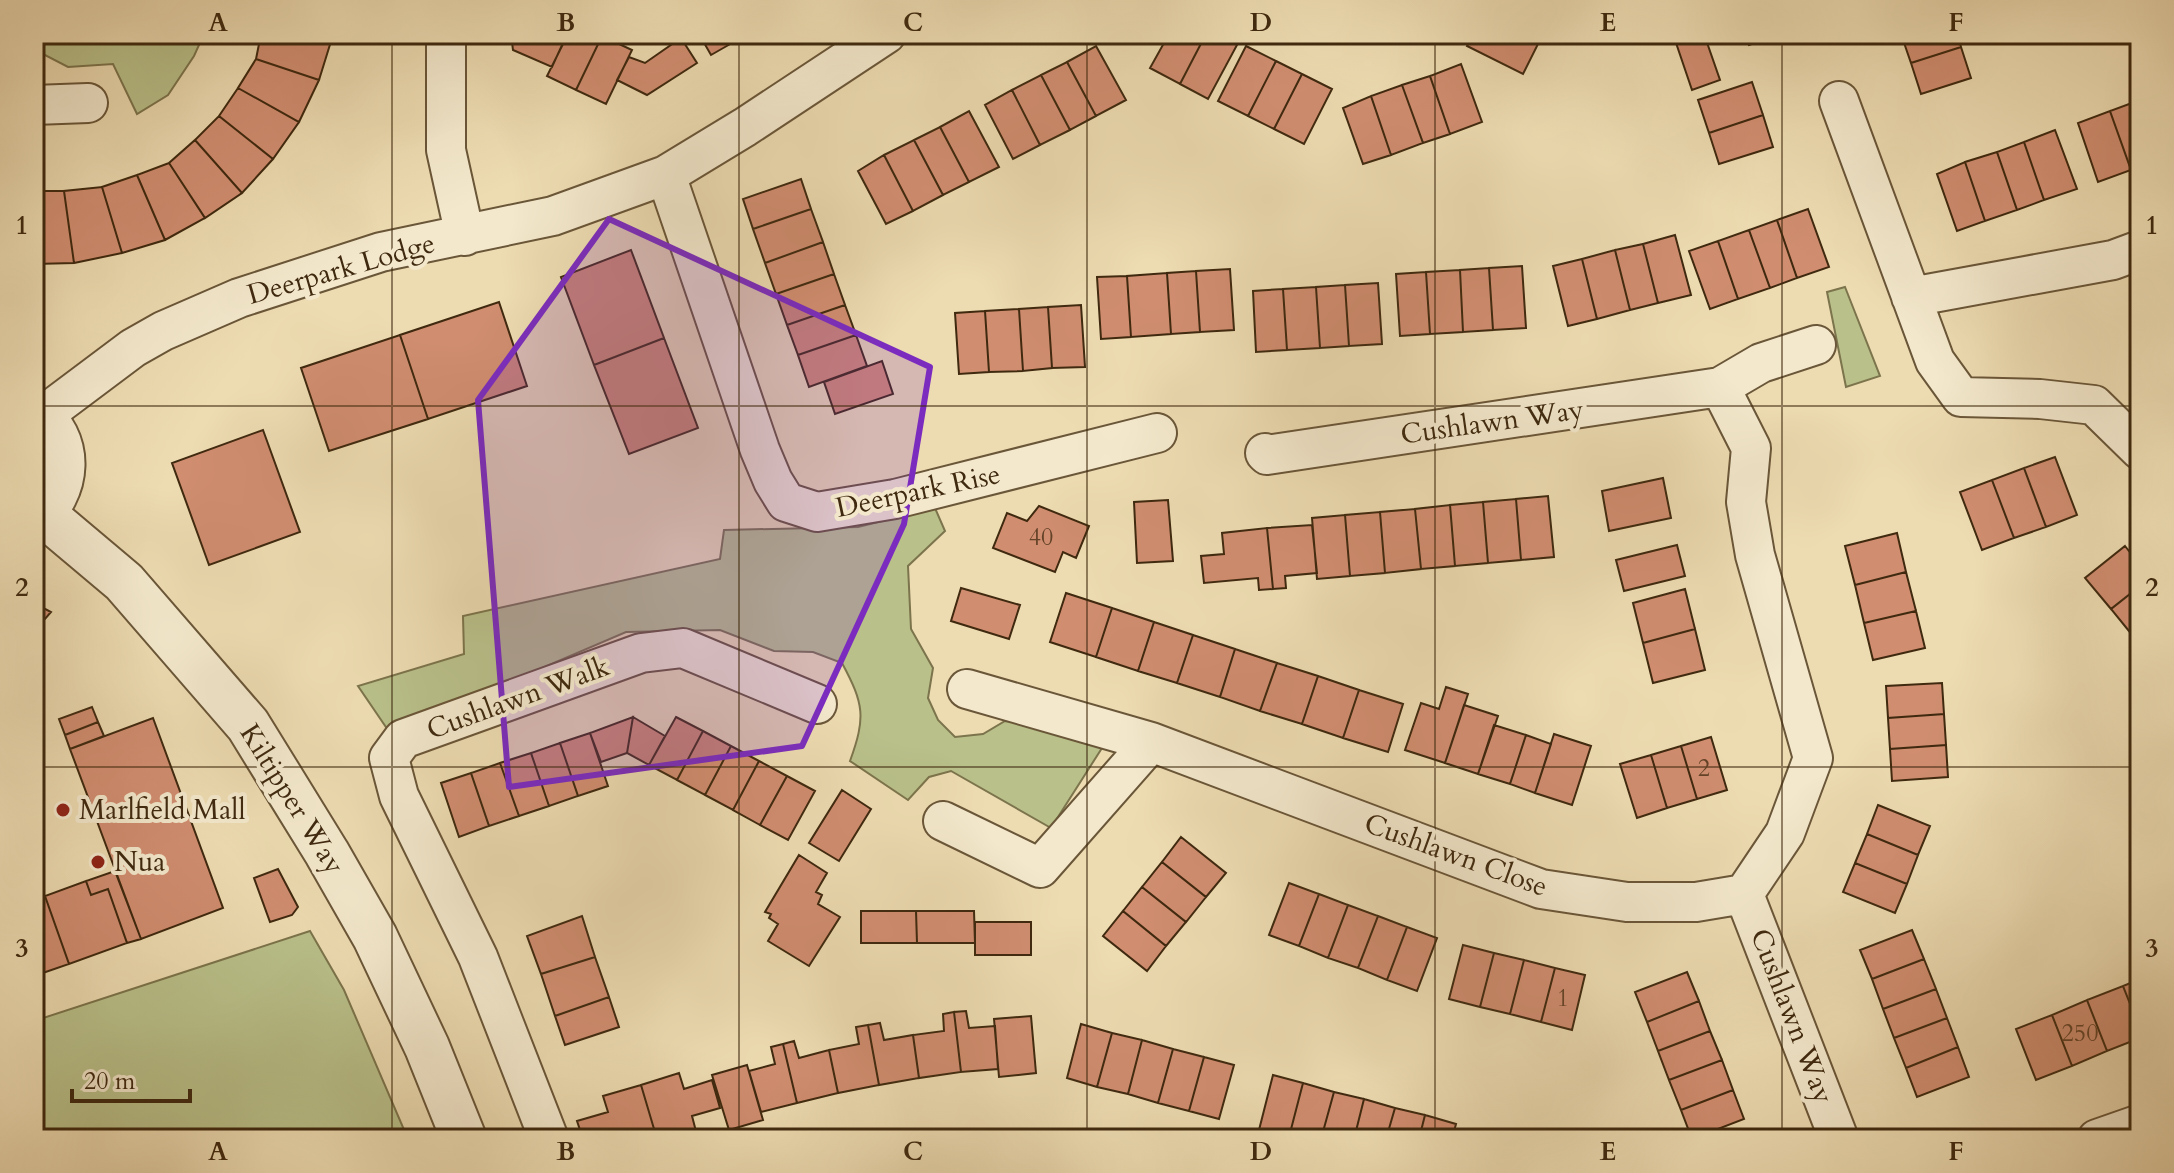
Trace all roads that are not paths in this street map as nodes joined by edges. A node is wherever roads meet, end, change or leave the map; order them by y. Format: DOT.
graph roads {
  1 [pos="446,34"];
  2 [pos="886,34"];
  3 [pos="1839,101"];
  4 [pos="88,103"];
  5 [pos="34,105"];
  6 [pos="666,175"];
  7 [pos="465,236"];
  8 [pos="2140,250"];
  9 [pos="1911,297"];
  10 [pos="1816,345"];
  11 [pos="1720,387"];
  12 [pos="37,414"];
  13 [pos="1157,433"];
  14 [pos="2140,450"];
  15 [pos="1265,453"];
  16 [pos="38,516"];
  17 [pos="967,689"];
  18 [pos="817,704"];
  19 [pos="1151,742"];
  20 [pos="943,821"];
  21 [pos="1744,894"];
  22 [pos="2140,1124"];
  23 [pos="464,1139"];
  24 [pos="549,1139"];
  25 [pos="1839,1139"];
  26 [pos="2097,1139"];
  1 -- 7 [label="street"];
  2 -- 6 [label="street, Deerpark Lodge"];
  3 -- 9 [label="street"];
  4 -- 5 [label="street"];
  6 -- 7 [label="street, Deerpark Lodge"];
  6 -- 13 [label="street, Deerpark Rise"];
  7 -- 12 [label="street, Deerpark Lodge"];
  8 -- 9 [label="street"];
  9 -- 14 [label="street"];
  10 -- 11 [label="street, Cushlawn Way"];
  11 -- 15 [label="street, Cushlawn Way"];
  11 -- 21 [label="street"];
  12 -- 16 [label="street, Kiltipper Way"];
  16 -- 23 [label="street, Kiltipper Way"];
  17 -- 19 [label="street, Cushlawn Close"];
  18 -- 24 [label="street, Cushlawn Walk"];
  19 -- 20 [label="street"];
  19 -- 21 [label="street, Cushlawn Close"];
  21 -- 25 [label="street, Cushlawn Way"];
  22 -- 26 [label="street"];
}
